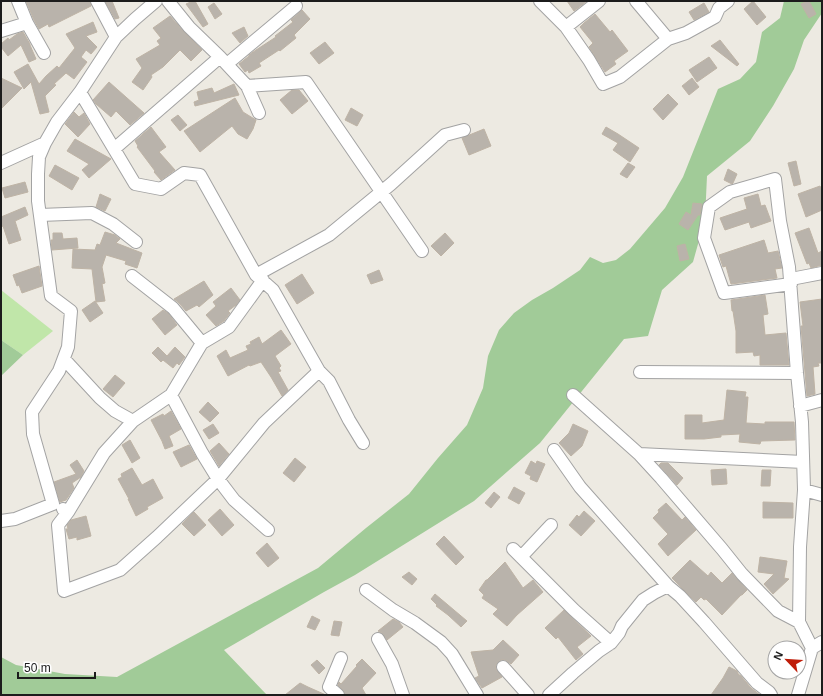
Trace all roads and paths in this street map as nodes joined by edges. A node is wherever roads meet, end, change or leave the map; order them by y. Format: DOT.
graph roads {
  1 [pos="18,1"];
  2 [pos="97,1"];
  3 [pos="156,1"];
  4 [pos="168,1"];
  5 [pos="540,1"];
  6 [pos="599,1"];
  7 [pos="636,1"];
  8 [pos="726,2"];
  9 [pos="296,6"];
  10 [pos="27,23"];
  11 [pos="566,27"];
  12 [pos="1,31"];
  13 [pos="116,37"];
  14 [pos="668,40"];
  15 [pos="44,53"];
  16 [pos="223,61"];
  17 [pos="247,86"];
  18 [pos="80,92"];
  19 [pos="259,113"];
  20 [pos="464,130"];
  21 [pos="46,142"];
  22 [pos="114,149"];
  23 [pos="1,163"];
  24 [pos="382,192"];
  25 [pos="40,215"];
  26 [pos="136,242"];
  27 [pos="422,251"];
  28 [pos="822,273"];
  29 [pos="132,276"];
  30 [pos="260,277"];
  31 [pos="791,281"];
  32 [pos="202,343"];
  33 [pos="64,359"];
  34 [pos="319,371"];
  35 [pos="640,372"];
  36 [pos="797,373"];
  37 [pos="171,395"];
  38 [pos="573,395"];
  39 [pos="822,400"];
  40 [pos="800,406"];
  41 [pos="133,421"];
  42 [pos="364,443"];
  43 [pos="554,450"];
  44 [pos="639,454"];
  45 [pos="804,462"];
  46 [pos="218,479"];
  47 [pos="804,490"];
  48 [pos="822,495"];
  49 [pos="53,504"];
  50 [pos="68,512"];
  51 [pos="1,521"];
  52 [pos="551,525"];
  53 [pos="268,530"];
  54 [pos="668,586"];
  55 [pos="366,590"];
  56 [pos="799,622"];
  57 [pos="378,639"];
  58 [pos="611,643"];
  59 [pos="817,645"];
  60 [pos="341,658"];
  61 [pos="503,667"];
  62 [pos="402,694"];
  63 [pos="338,695"];
  64 [pos="477,695"];
  65 [pos="528,695"];
  66 [pos="549,695"];
  67 [pos="771,695"];
  68 [pos="798,695"];
  1 -- 10 [label="street"];
  2 -- 13 [label="street"];
  3 -- 13 [label="street"];
  4 -- 16 [label="street"];
  5 -- 11 [label="street"];
  6 -- 11 [label="street"];
  7 -- 14 [label="street"];
  8 -- 14 [label="street"];
  9 -- 16 [label="street"];
  10 -- 12 [label="street"];
  10 -- 15 [label="street"];
  11 -- 14 [label="street"];
  13 -- 18 [label="street"];
  16 -- 17 [label="street"];
  16 -- 22 [label="street"];
  17 -- 19 [label="street"];
  17 -- 24 [label="street"];
  18 -- 21 [label="street"];
  18 -- 22 [label="street"];
  20 -- 24 [label="street"];
  21 -- 23 [label="street"];
  21 -- 25 [label="street"];
  22 -- 30 [label="street"];
  24 -- 27 [label="street"];
  24 -- 30 [label="street"];
  25 -- 26 [label="street"];
  25 -- 33 [label="street"];
  28 -- 31 [label="street"];
  29 -- 32 [label="street"];
  30 -- 32 [label="street"];
  30 -- 34 [label="street"];
  31 -- 31 [label="street"];
  31 -- 36 [label="street"];
  32 -- 37 [label="street"];
  33 -- 41 [label="street"];
  33 -- 49 [label="street"];
  34 -- 42 [label="street"];
  34 -- 46 [label="street"];
  35 -- 36 [label="street"];
  36 -- 40 [label="street"];
  37 -- 41 [label="street"];
  37 -- 46 [label="street"];
  38 -- 44 [label="street"];
  39 -- 40 [label="street"];
  40 -- 45 [label="street"];
  41 -- 50 [label="street"];
  43 -- 54 [label="street"];
  44 -- 45 [label="street"];
  44 -- 56 [label="street"];
  45 -- 47 [label="street"];
  46 -- 50 [label="street"];
  46 -- 53 [label="street"];
  47 -- 48 [label="street"];
  47 -- 56 [label="street"];
  49 -- 50 [label="street"];
  49 -- 51 [label="street"];
  52 -- 58 [label="street"];
  54 -- 58 [label="street"];
  54 -- 67 [label="street"];
  55 -- 64 [label="street"];
  56 -- 59 [label="street"];
  57 -- 62 [label="street"];
  58 -- 66 [label="street"];
  59 -- 68 [label="street"];
  60 -- 63 [label="street"];
  61 -- 65 [label="street"];
}
